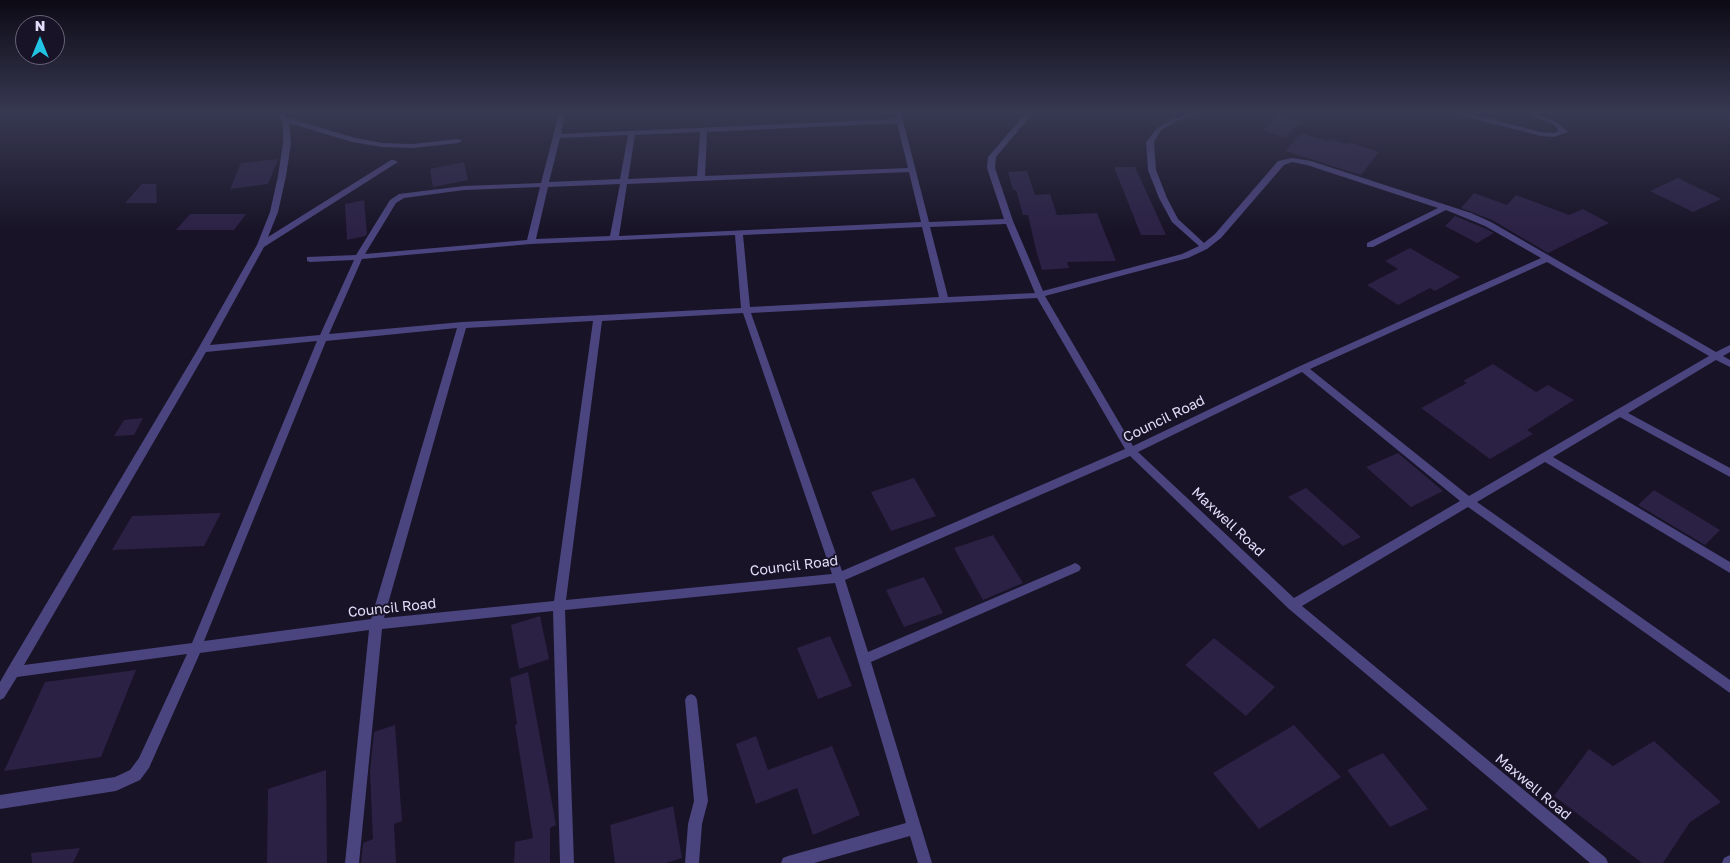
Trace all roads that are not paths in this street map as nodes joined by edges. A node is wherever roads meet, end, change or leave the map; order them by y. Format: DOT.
graph roads {
  1 [pos="285,153"];
  2 [pos="552,153"];
  3 [pos="628,153"];
  4 [pos="703,153"];
  5 [pos="908,153"];
  6 [pos="996,153"];
  7 [pos="1151,153"];
  8 [pos="394,162"];
  9 [pos="912,170"];
  10 [pos="701,180"];
  11 [pos="623,183"];
  12 [pos="544,186"];
  13 [pos="1444,208"];
  14 [pos="1008,222"];
  15 [pos="927,224"];
  16 [pos="739,233"];
  17 [pos="614,239"];
  18 [pos="531,242"];
  19 [pos="261,245"];
  20 [pos="1370,245"];
  21 [pos="1204,247"];
  22 [pos="359,257"];
  23 [pos="310,259"];
  24 [pos="1547,259"];
  25 [pos="1040,294"];
  26 [pos="944,300"];
  27 [pos="746,310"];
  28 [pos="598,318"];
  29 [pos="462,325"];
  30 [pos="323,338"];
  31 [pos="1730,348"];
  32 [pos="203,349"];
  33 [pos="1716,355"];
  34 [pos="1730,364"];
  35 [pos="1303,368"];
  36 [pos="1620,413"];
  37 [pos="1131,451"];
  38 [pos="1544,456"];
  39 [pos="1730,473"];
  40 [pos="1466,502"];
  41 [pos="1075,568"];
  42 [pos="1730,568"];
  43 [pos="839,578"];
  44 [pos="1293,605"];
  45 [pos="559,607"];
  46 [pos="376,624"];
  47 [pos="196,647"];
  48 [pos="863,660"];
  49 [pos="12,672"];
  50 [pos="1730,687"];
  51 [pos="0,694"];
  52 [pos="691,700"];
  53 [pos="0,802"];
  54 [pos="914,828"];
  55 [pos="352,863"];
  56 [pos="567,863"];
  57 [pos="692,863"];
  58 [pos="788,863"];
  59 [pos="924,863"];
  60 [pos="1601,863"];
  1 -- 19 [label="street"];
  2 -- 12 [label="street"];
  3 -- 11 [label="street"];
  4 -- 10 [label="street"];
  5 -- 9 [label="street"];
  6 -- 14 [label="street, Maxwell Road"];
  7 -- 21 [label="street"];
  8 -- 19 [label="street"];
  9 -- 10 [label="street"];
  9 -- 15 [label="street"];
  10 -- 11 [label="street"];
  11 -- 12 [label="street"];
  11 -- 17 [label="street"];
  12 -- 18 [label="street"];
  12 -- 22 [label="street"];
  13 -- 20 [label="street"];
  13 -- 21 [label="street"];
  13 -- 24 [label="street"];
  14 -- 15 [label="street"];
  14 -- 25 [label="street, Maxwell Road"];
  15 -- 16 [label="street"];
  15 -- 26 [label="street"];
  16 -- 17 [label="street"];
  16 -- 27 [label="street"];
  17 -- 18 [label="street"];
  18 -- 22 [label="street"];
  19 -- 32 [label="street"];
  21 -- 25 [label="street"];
  22 -- 23 [label="street"];
  22 -- 30 [label="street"];
  24 -- 33 [label="street"];
  24 -- 35 [label="street, Council Road"];
  25 -- 26 [label="street"];
  25 -- 37 [label="street, Maxwell Road"];
  26 -- 27 [label="street"];
  27 -- 28 [label="street"];
  27 -- 43 [label="street"];
  28 -- 29 [label="street"];
  28 -- 45 [label="street"];
  29 -- 30 [label="street"];
  29 -- 46 [label="street"];
  30 -- 32 [label="street"];
  30 -- 47 [label="street"];
  31 -- 33 [label="street"];
  32 -- 49 [label="street"];
  33 -- 34 [label="street"];
  33 -- 36 [label="street"];
  35 -- 37 [label="street, Council Road"];
  35 -- 40 [label="street"];
  36 -- 38 [label="street"];
  36 -- 39 [label="street"];
  37 -- 43 [label="street, Council Road"];
  37 -- 44 [label="street, Maxwell Road"];
  38 -- 40 [label="street"];
  38 -- 42 [label="street"];
  40 -- 44 [label="street"];
  40 -- 50 [label="street"];
  41 -- 48 [label="street"];
  43 -- 45 [label="street, Council Road"];
  43 -- 48 [label="street"];
  44 -- 60 [label="street, Maxwell Road"];
  45 -- 46 [label="street, Council Road"];
  45 -- 56 [label="street"];
  46 -- 47 [label="street, Council Road"];
  46 -- 55 [label="street"];
  47 -- 49 [label="street, Council Road"];
  47 -- 53 [label="street"];
  48 -- 54 [label="street"];
  49 -- 51 [label="street"];
  52 -- 57 [label="street"];
  54 -- 58 [label="street"];
  54 -- 59 [label="street"];
}
